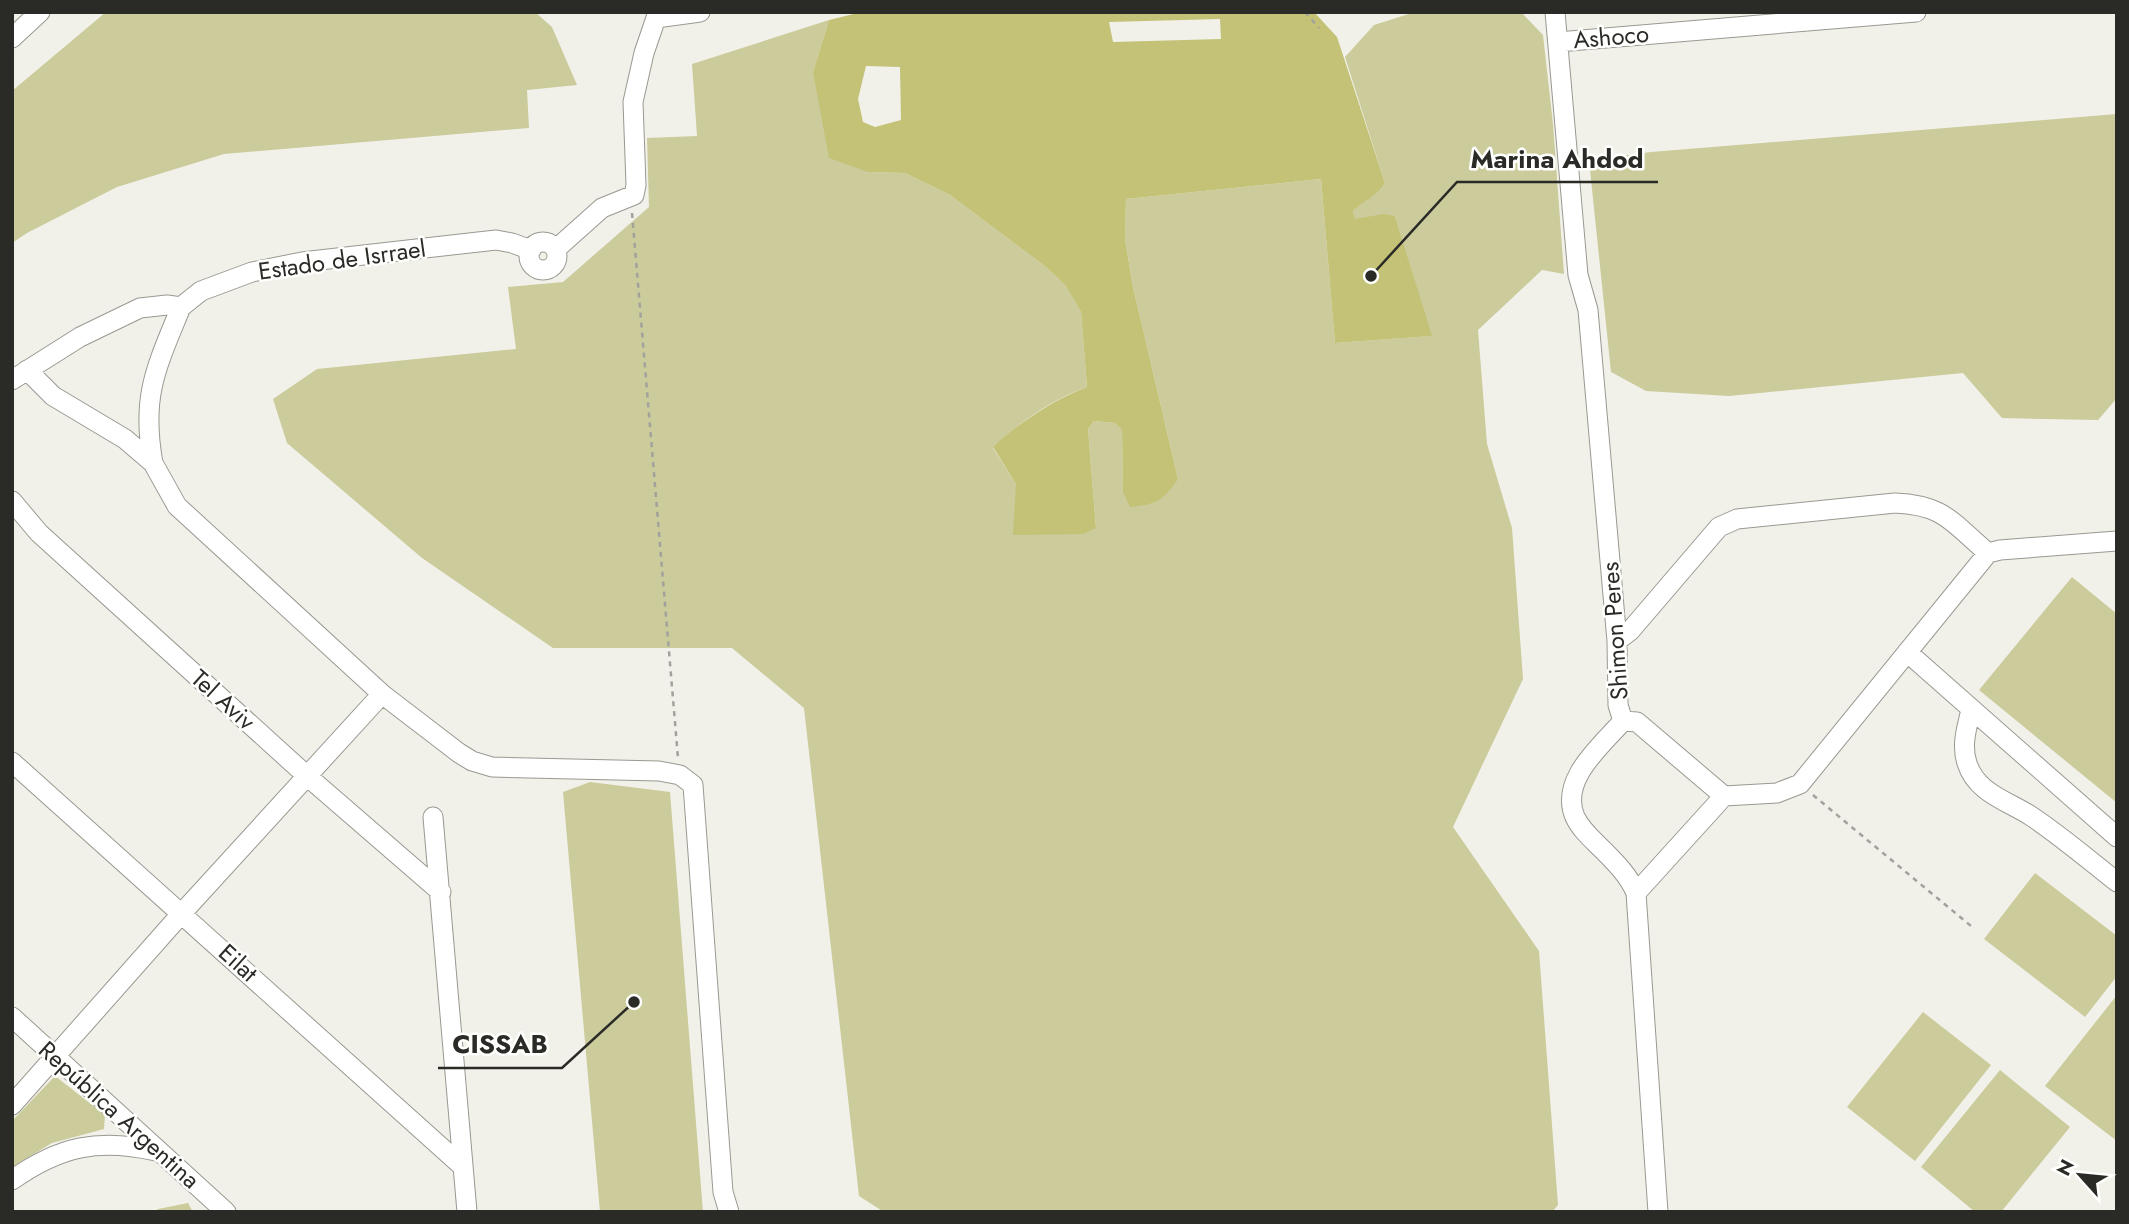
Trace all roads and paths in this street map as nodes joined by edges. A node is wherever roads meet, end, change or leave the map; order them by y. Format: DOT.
graph roads {
  1 [pos="40,12"];
  2 [pos="700,12"];
  3 [pos="1305,12"];
  4 [pos="1555,12"];
  5 [pos="1916,12"];
  6 [pos="657,15"];
  7 [pos="1319,28"];
  8 [pos="12,38"];
  9 [pos="1558,41"];
  10 [pos="634,195"];
  11 [pos="181,307"];
  12 [pos="20,375"];
  13 [pos="153,463"];
  14 [pos="12,501"];
  15 [pos="2117,541"];
  16 [pos="1987,553"];
  17 [pos="1617,641"];
  18 [pos="1907,652"];
  19 [pos="382,694"];
  20 [pos="1970,710"];
  21 [pos="1623,721"];
  22 [pos="12,762"];
  23 [pos="680,775"];
  24 [pos="307,776"];
  25 [pos="1800,784"];
  26 [pos="1724,796"];
  27 [pos="433,817"];
  28 [pos="2117,837"];
  29 [pos="2117,883"];
  30 [pos="441,892"];
  31 [pos="1636,893"];
  32 [pos="182,913"];
  33 [pos="1971,926"];
  34 [pos="12,1017"];
  35 [pos="55,1057"];
  36 [pos="12,1105"];
  37 [pos="158,1151"];
  38 [pos="461,1166"];
  39 [pos="12,1180"];
  40 [pos="226,1212"];
  41 [pos="467,1212"];
  42 [pos="729,1212"];
  43 [pos="1658,1212"];
  1 -- 8 [label="street"];
  2 -- 6 [label="street"];
  3 -- 7 [label="path"];
  4 -- 9 [label="street, Shimon Peres"];
  5 -- 9 [label="street, Ashoco"];
  6 -- 10 [label="street"];
  9 -- 17 [label="street, Shimon Peres"];
  10 -- 11 [label="street, Estado de Isrrael"];
  10 -- 23 [label="path"];
  11 -- 12 [label="street"];
  11 -- 13 [label="street"];
  12 -- 13 [label="street"];
  13 -- 19 [label="street"];
  14 -- 24 [label="street, Tel Aviv"];
  15 -- 16 [label="street"];
  16 -- 17 [label="street"];
  16 -- 18 [label="street"];
  17 -- 21 [label="street, Shimon Peres"];
  18 -- 20 [label="street"];
  18 -- 25 [label="street"];
  19 -- 23 [label="street"];
  19 -- 24 [label="street"];
  20 -- 28 [label="street"];
  20 -- 29 [label="street"];
  21 -- 26 [label="street"];
  21 -- 31 [label="street, Shimon Peres"];
  22 -- 32 [label="street, Eilat"];
  23 -- 42 [label="street"];
  24 -- 30 [label="street, Tel Aviv"];
  24 -- 32 [label="street"];
  25 -- 26 [label="street"];
  25 -- 33 [label="path"];
  26 -- 31 [label="street"];
  27 -- 30 [label="street"];
  30 -- 38 [label="street"];
  31 -- 43 [label="street"];
  32 -- 35 [label="street"];
  32 -- 38 [label="street, Eilat"];
  34 -- 35 [label="street, República Argentina"];
  35 -- 36 [label="street"];
  35 -- 37 [label="street, República Argentina"];
  37 -- 39 [label="street"];
  37 -- 40 [label="street, República Argentina"];
  38 -- 41 [label="street"];
}
